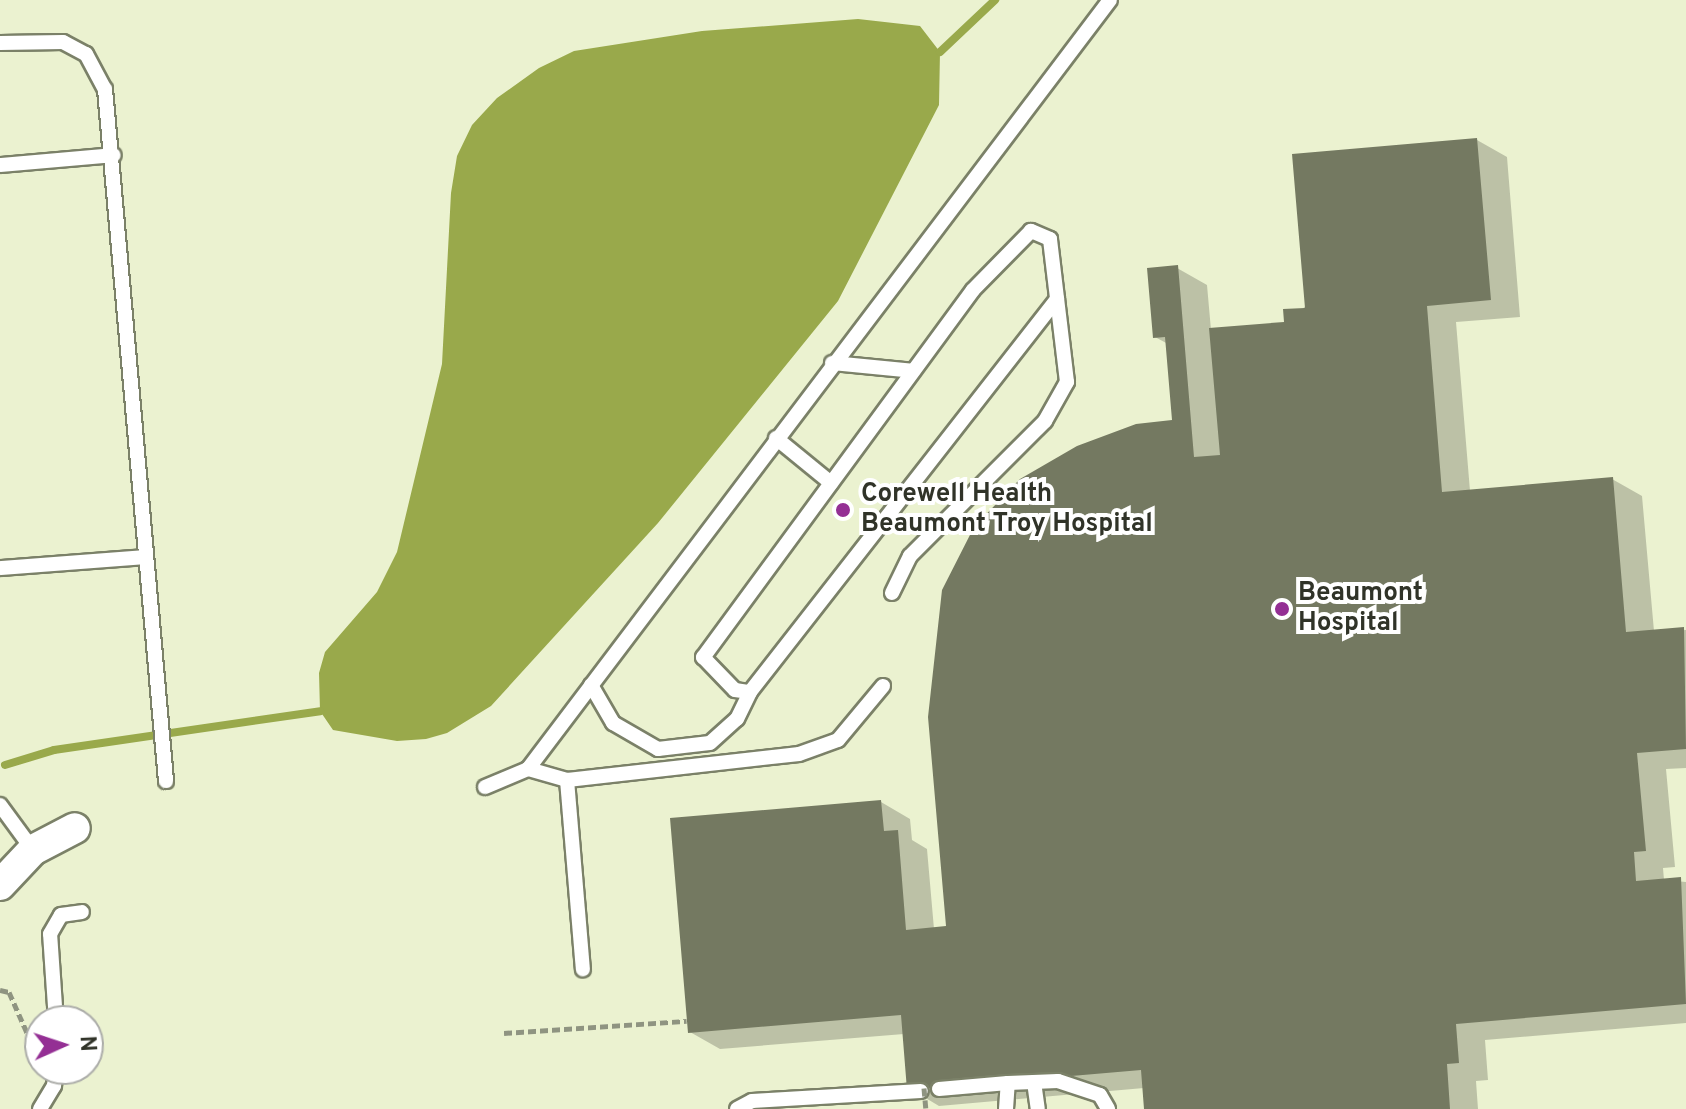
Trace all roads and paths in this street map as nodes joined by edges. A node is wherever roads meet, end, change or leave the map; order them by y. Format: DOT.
graph roads {
  1 [pos="1110,0"];
  2 [pos="0,43"];
  3 [pos="114,155"];
  4 [pos="0,165"];
  5 [pos="1057,299"];
  6 [pos="832,363"];
  7 [pos="913,371"];
  8 [pos="776,438"];
  9 [pos="831,483"];
  10 [pos="146,557"];
  11 [pos="0,568"];
  12 [pos="892,593"];
  13 [pos="591,685"];
  14 [pos="883,686"];
  15 [pos="750,692"];
  16 [pos="528,769"];
  17 [pos="567,780"];
  18 [pos="166,781"];
  19 [pos="485,787"];
  20 [pos="0,805"];
  21 [pos="75,828"];
  22 [pos="33,850"];
  23 [pos="0,885"];
  24 [pos="82,912"];
  25 [pos="583,969"];
  26 [pos="0,990"];
  27 [pos="55,1005"];
  28 [pos="687,1021"];
  29 [pos="24,1023"];
  30 [pos="504,1033"];
  31 [pos="1034,1082"];
  32 [pos="1008,1083"];
  33 [pos="54,1085"];
  34 [pos="928,1090"];
  35 [pos="40,1109"];
  36 [pos="737,1109"];
  37 [pos="926,1109"];
  38 [pos="1006,1109"];
  39 [pos="1038,1109"];
  40 [pos="1108,1109"];
  1 -- 6 [label="lane"];
  2 -- 3 [label="lane"];
  3 -- 4 [label="lane"];
  3 -- 10 [label="lane"];
  5 -- 7 [label="lane"];
  5 -- 12 [label="lane"];
  5 -- 15 [label="lane"];
  6 -- 7 [label="lane"];
  6 -- 8 [label="lane"];
  7 -- 9 [label="lane"];
  8 -- 9 [label="lane"];
  8 -- 13 [label="lane"];
  9 -- 15 [label="lane"];
  10 -- 11 [label="lane"];
  10 -- 18 [label="lane"];
  13 -- 15 [label="lane"];
  13 -- 16 [label="lane"];
  14 -- 17 [label="lane"];
  16 -- 17 [label="lane"];
  16 -- 19 [label="lane"];
  17 -- 25 [label="lane"];
  20 -- 22 [label="lane"];
  21 -- 22 [label="street"];
  22 -- 23 [label="street"];
  24 -- 27 [label="lane"];
  26 -- 29 [label="path"];
  28 -- 30 [label="path"];
  31 -- 32 [label="lane"];
  31 -- 39 [label="lane"];
  31 -- 40 [label="lane"];
  32 -- 34 [label="lane"];
  32 -- 38 [label="lane"];
  33 -- 35 [label="lane"];
  34 -- 36 [label="lane"];
  34 -- 37 [label="path, bridge"];
}
